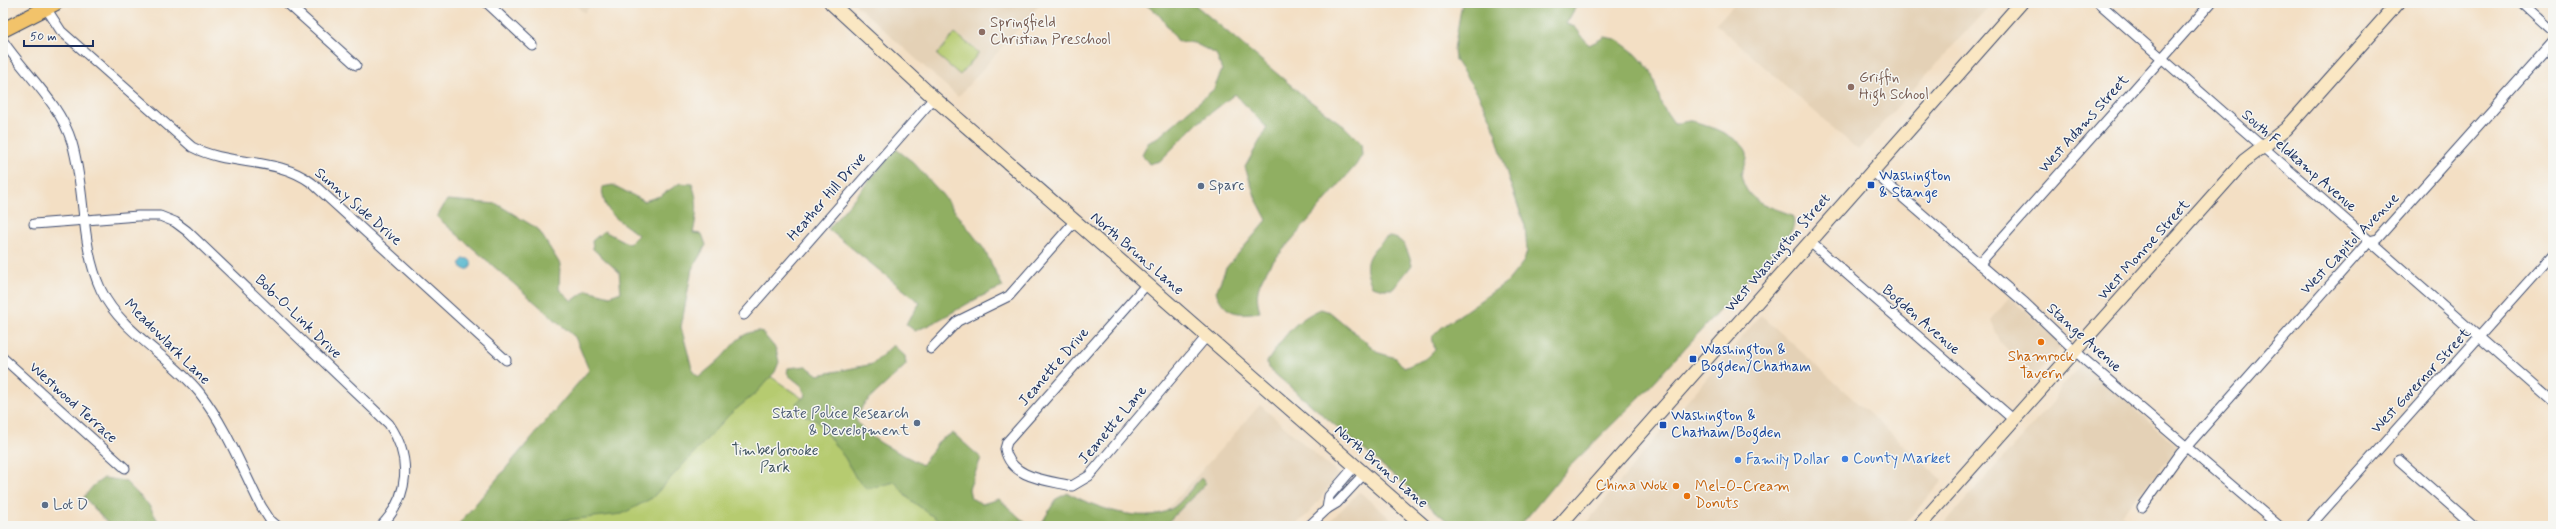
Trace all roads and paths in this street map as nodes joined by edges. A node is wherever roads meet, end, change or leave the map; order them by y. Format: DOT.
graph roads {
  1 [pos="287,3"];
  2 [pos="487,3"];
  3 [pos="831,3"];
  4 [pos="2021,3"];
  5 [pos="2099,3"];
  6 [pos="2211,3"];
  7 [pos="2398,3"];
  8 [pos="2522,3"];
  9 [pos="51,5"];
  10 [pos="3,30"];
  11 [pos="2553,31"];
  12 [pos="3,41"];
  13 [pos="2553,42"];
  14 [pos="531,44"];
  15 [pos="2162,58"];
  16 [pos="356,65"];
  17 [pos="934,98"];
  18 [pos="2262,147"];
  19 [pos="1871,170"];
  20 [pos="86,220"];
  21 [pos="1075,221"];
  22 [pos="34,224"];
  23 [pos="1809,241"];
  24 [pos="2369,241"];
  25 [pos="2553,254"];
  26 [pos="1979,264"];
  27 [pos="1147,284"];
  28 [pos="744,315"];
  29 [pos="1207,336"];
  30 [pos="2479,338"];
  31 [pos="931,350"];
  32 [pos="2076,350"];
  33 [pos="3,358"];
  34 [pos="506,360"];
  35 [pos="2553,402"];
  36 [pos="2014,420"];
  37 [pos="2186,447"];
  38 [pos="2399,460"];
  39 [pos="125,468"];
  40 [pos="1360,470"];
  41 [pos="1021,473"];
  42 [pos="2142,507"];
  43 [pos="384,523"];
  44 [pos="277,526"];
  45 [pos="1309,526"];
  46 [pos="1424,526"];
  47 [pos="1559,526"];
  48 [pos="1919,526"];
  49 [pos="2280,526"];
  50 [pos="2310,526"];
  51 [pos="2474,526"];
  1 -- 16 [label="street"];
  2 -- 14 [label="street"];
  3 -- 17 [label="street, North Bruns Lane"];
  4 -- 19 [label="street, West Washington Street"];
  5 -- 15 [label="street, South Feldkamp Avenue"];
  6 -- 15 [label="street, West Adams Street"];
  7 -- 18 [label="street, West Monroe Street"];
  8 -- 11 [label="street"];
  9 -- 10 [label="main road"];
  9 -- 34 [label="street, Sunny Side Drive"];
  12 -- 20 [label="street, Meadowlark Lane"];
  13 -- 24 [label="street, West Capitol Avenue"];
  15 -- 18 [label="street, South Feldkamp Avenue"];
  15 -- 26 [label="street, West Adams Street"];
  17 -- 21 [label="street, North Bruns Lane"];
  17 -- 28 [label="street, Heather Hill Drive"];
  18 -- 24 [label="street, South Feldkamp Avenue"];
  18 -- 32 [label="street, West Monroe Street"];
  19 -- 23 [label="street, West Washington Street"];
  19 -- 26 [label="street, Stange Avenue"];
  20 -- 22 [label="street, Bob-O-Link Drive"];
  20 -- 43 [label="street, Bob-O-Link Drive"];
  20 -- 44 [label="street, Meadowlark Lane"];
  21 -- 27 [label="street, North Bruns Lane"];
  21 -- 31 [label="street"];
  23 -- 36 [label="street, Bogden Avenue"];
  23 -- 47 [label="street, West Washington Street"];
  24 -- 30 [label="street, South Feldkamp Avenue"];
  24 -- 37 [label="street, West Capitol Avenue"];
  25 -- 30 [label="street, West Governor Street"];
  26 -- 32 [label="street, Stange Avenue"];
  27 -- 29 [label="street, North Bruns Lane"];
  27 -- 41 [label="street, Jeanette Drive"];
  29 -- 40 [label="street, North Bruns Lane"];
  29 -- 41 [label="street, Jeanette Lane"];
  30 -- 35 [label="street, South Feldkamp Avenue"];
  30 -- 50 [label="street, West Governor Street"];
  32 -- 36 [label="street, West Monroe Street"];
  32 -- 37 [label="street, Stange Avenue"];
  33 -- 39 [label="street, Westwood Terrace"];
  36 -- 48 [label="street, West Monroe Street"];
  37 -- 42 [label="street, West Capitol Avenue"];
  37 -- 49 [label="street, Stange Avenue"];
  38 -- 51 [label="street"];
  40 -- 45 [label="street"];
  40 -- 46 [label="street, North Bruns Lane"];
}
